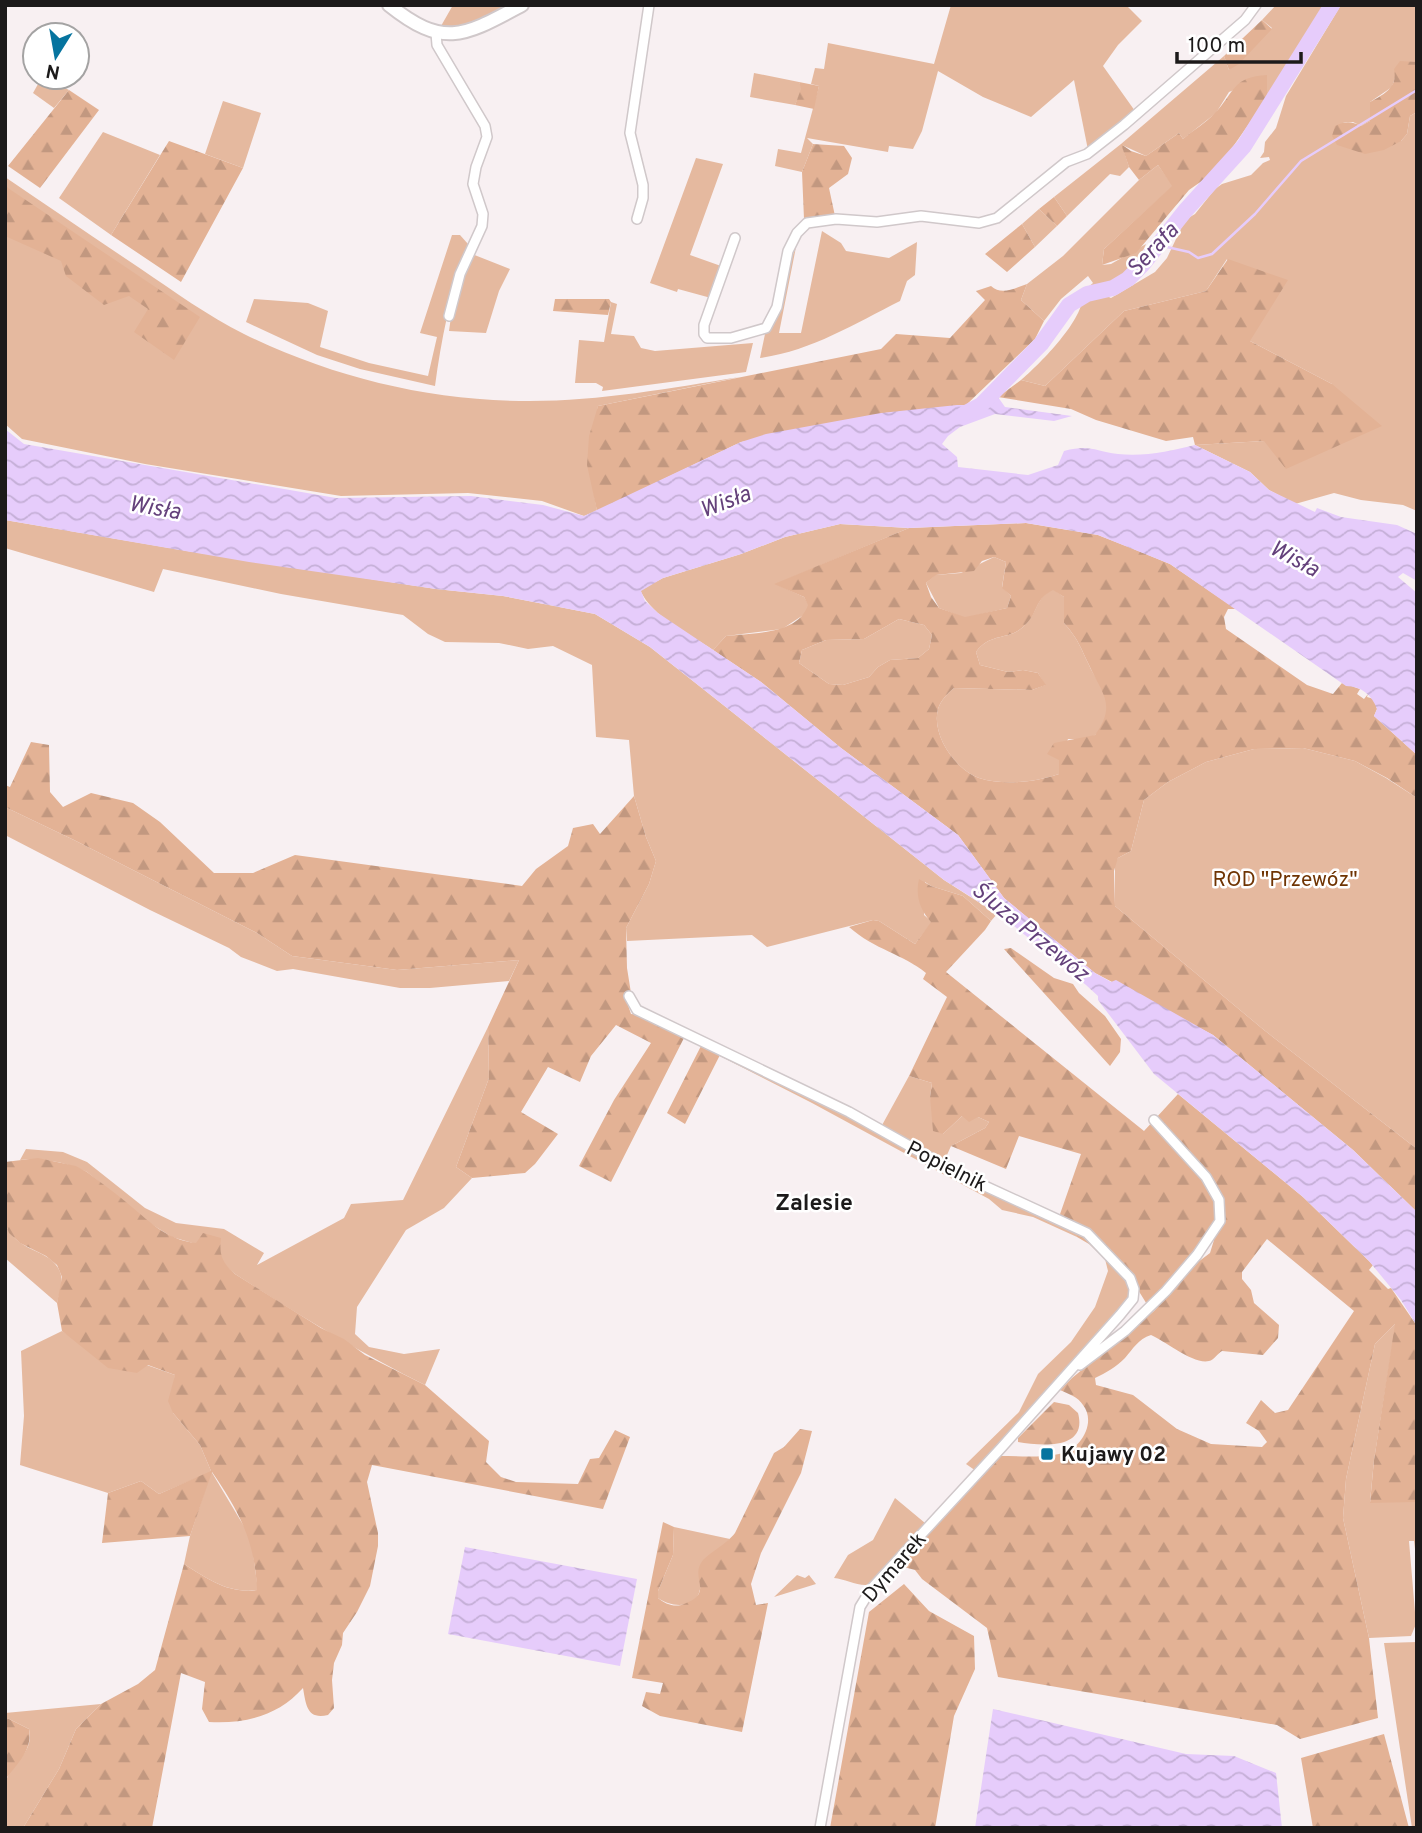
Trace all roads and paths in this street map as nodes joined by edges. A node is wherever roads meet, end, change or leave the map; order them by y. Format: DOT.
graph roads {
  1 [pos="389,5"];
  2 [pos="522,5"];
  3 [pos="649,5"];
  4 [pos="1256,5"];
  5 [pos="436,33"];
  6 [pos="637,219"];
  7 [pos="735,238"];
  8 [pos="449,316"];
  9 [pos="629,996"];
  10 [pos="1154,1119"];
  11 [pos="1062,1379"];
  12 [pos="1050,1392"];
  13 [pos="820,1828"];
  1 -- 5 [label="street"];
  2 -- 5 [label="street"];
  3 -- 6 [label="street"];
  4 -- 7 [label="street"];
  5 -- 8 [label="street"];
  9 -- 11 [label="street, Popielnik"];
  10 -- 11 [label="street"];
  11 -- 12 [label="street, Popielnik"];
  12 -- 13 [label="street, Dymarek"];
}
